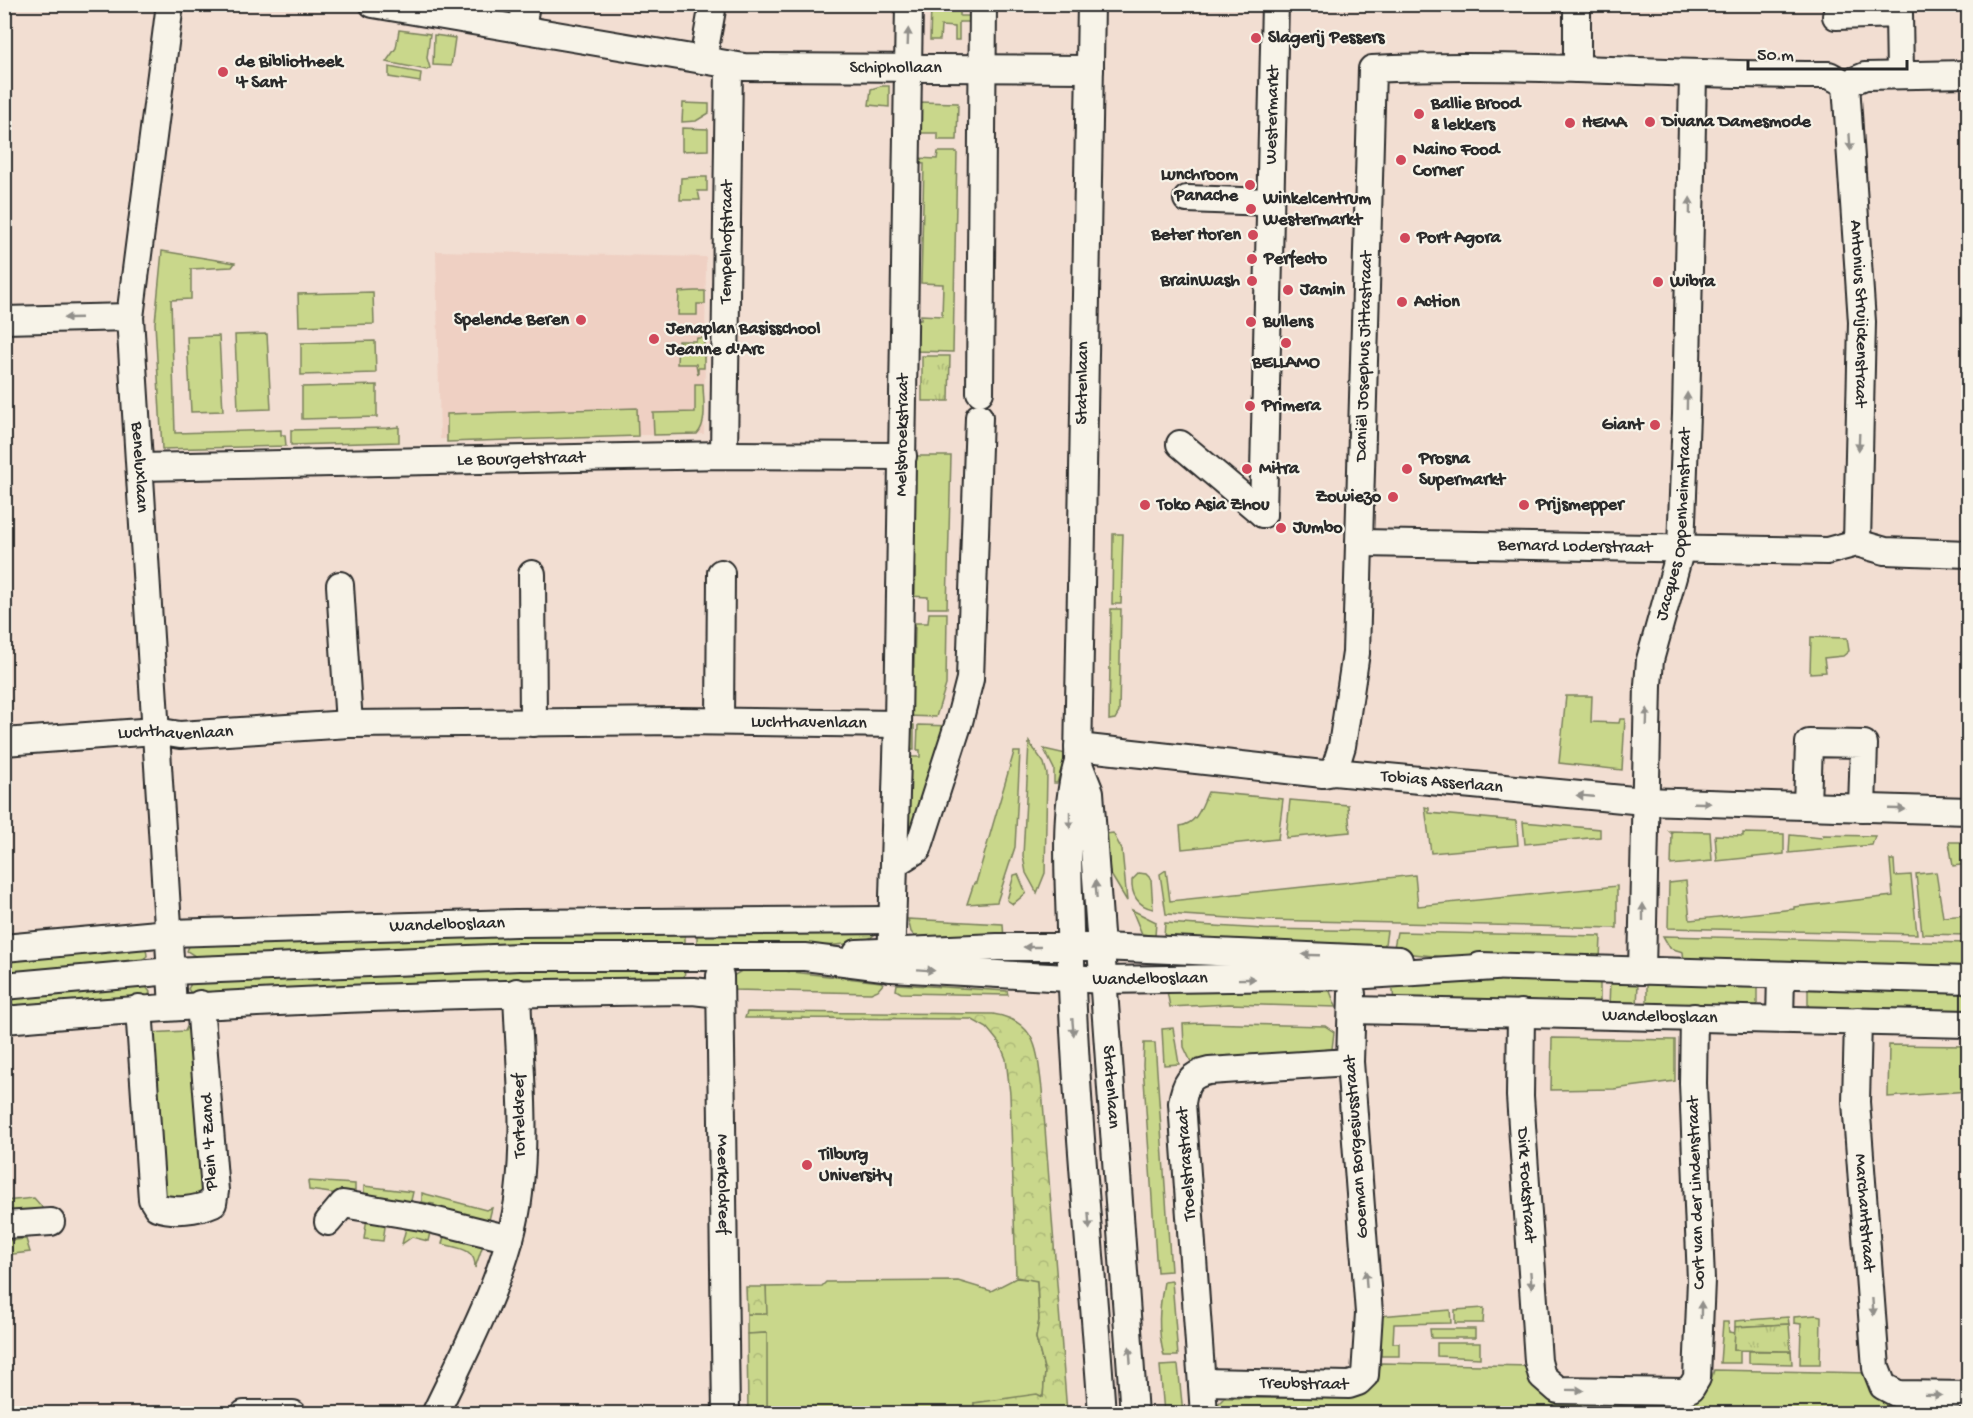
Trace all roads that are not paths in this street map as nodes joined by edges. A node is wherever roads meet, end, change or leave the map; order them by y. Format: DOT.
graph roads {
  1 [pos="170,4"];
  2 [pos="373,4"];
  3 [pos="713,4"];
  4 [pos="909,4"];
  5 [pos="983,4"];
  6 [pos="1091,4"];
  7 [pos="1275,4"];
  8 [pos="1577,4"];
  9 [pos="1836,16"];
  10 [pos="524,17"];
  11 [pos="703,60"];
  12 [pos="729,65"];
  13 [pos="982,68"];
  14 [pos="907,69"];
  15 [pos="1090,69"];
  16 [pos="1577,69"];
  17 [pos="1968,74"];
  18 [pos="1693,75"];
  19 [pos="1900,75"];
  20 [pos="1846,84"];
  21 [pos="1187,200"];
  22 [pos="1269,202"];
  23 [pos="130,316"];
  24 [pos="4,320"];
  25 [pos="980,392"];
  26 [pos="979,417"];
  27 [pos="1180,444"];
  28 [pos="724,455"];
  29 [pos="903,456"];
  30 [pos="140,467"];
  31 [pos="1361,543"];
  32 [pos="1857,543"];
  33 [pos="1681,548"];
  34 [pos="1968,554"];
  35 [pos="721,573"];
  36 [pos="532,574"];
  37 [pos="339,585"];
  38 [pos="720,721"];
  39 [pos="533,723"];
  40 [pos="349,724"];
  41 [pos="898,724"];
  42 [pos="155,731"];
  43 [pos="4,742"];
  44 [pos="1078,755"];
  45 [pos="1334,772"];
  46 [pos="1644,801"];
  47 [pos="1807,806"];
  48 [pos="1862,808"];
  49 [pos="1968,811"];
  50 [pos="894,864"];
  51 [pos="891,920"];
  52 [pos="169,933"];
  53 [pos="1071,947"];
  54 [pos="1101,947"];
  55 [pos="4,948"];
  56 [pos="720,956"];
  57 [pos="891,959"];
  58 [pos="1351,966"];
  59 [pos="171,971"];
  60 [pos="1642,971"];
  61 [pos="1781,975"];
  62 [pos="1071,978"];
  63 [pos="1104,980"];
  64 [pos="1968,980"];
  65 [pos="4,986"];
  66 [pos="517,992"];
  67 [pos="720,993"];
  68 [pos="200,1004"];
  69 [pos="174,1006"];
  70 [pos="139,1008"];
  71 [pos="1352,1010"];
  72 [pos="1521,1013"];
  73 [pos="1694,1017"];
  74 [pos="1780,1019"];
  75 [pos="4,1020"];
  76 [pos="1858,1021"];
  77 [pos="1968,1024"];
  78 [pos="1350,1062"];
  79 [pos="51,1222"];
  80 [pos="328,1222"];
  81 [pos="4,1225"];
  82 [pos="510,1239"];
  83 [pos="1369,1337"];
  84 [pos="1699,1369"];
  85 [pos="1202,1382"];
  86 [pos="1968,1395"];
  87 [pos="244,1413"];
  88 [pos="292,1413"];
  89 [pos="435,1413"];
  90 [pos="726,1413"];
  91 [pos="1102,1413"];
  92 [pos="1134,1413"];
  93 [pos="1204,1413"];
  1 -- 23 [label="street, Beneluxlaan"];
  2 -- 10 [label="street, Schiphollaan"];
  3 -- 11 [label="street"];
  14 -- 4 [label="street, Melsbroekstraat, one-way"];
  5 -- 13 [label="street"];
  6 -- 15 [label="street, Statenlaan"];
  7 -- 22 [label="street, Westermarkt"];
  8 -- 16 [label="street"];
  9 -- 19 [label="street"];
  10 -- 11 [label="street, Schiphollaan"];
  11 -- 12 [label="street, Schiphollaan"];
  12 -- 14 [label="street, Schiphollaan"];
  12 -- 28 [label="street, Tempelhofstraat"];
  13 -- 14 [label="street, Schiphollaan"];
  13 -- 15 [label="street, Schiphollaan"];
  13 -- 25 [label="street"];
  14 -- 29 [label="street, Melsbroekstraat"];
  15 -- 44 [label="street, Statenlaan"];
  16 -- 18 [label="street"];
  16 -- 31 [label="street, Daniël Josephus Jittastraat"];
  17 -- 19 [label="street"];
  18 -- 20 [label="street"];
  33 -- 18 [label="street, Jacques Oppenheimstraat, one-way"];
  19 -- 20 [label="street"];
  20 -- 32 [label="street, Antonius Struijckenstraat, one-way"];
  21 -- 22 [label="street"];
  22 -- 27 [label="street, Westermarkt"];
  23 -- 24 [label="street, one-way"];
  23 -- 30 [label="street, Beneluxlaan"];
  26 -- 50 [label="street"];
  28 -- 29 [label="street, Le Bourgetstraat"];
  28 -- 30 [label="street, Le Bourgetstraat"];
  29 -- 41 [label="street, Melsbroekstraat"];
  30 -- 42 [label="street, Beneluxlaan"];
  31 -- 33 [label="street, Bernard Loderstraat"];
  31 -- 45 [label="street, Daniël Josephus Jittastraat"];
  32 -- 33 [label="street, Bernard Loderstraat"];
  32 -- 34 [label="street"];
  46 -- 33 [label="street, Jacques Oppenheimstraat, one-way"];
  35 -- 38 [label="street"];
  36 -- 39 [label="street"];
  37 -- 40 [label="street"];
  38 -- 39 [label="street, Luchthavenlaan"];
  38 -- 41 [label="street, Luchthavenlaan"];
  39 -- 40 [label="street, Luchthavenlaan"];
  40 -- 42 [label="street, Luchthavenlaan"];
  41 -- 50 [label="street, Melsbroekstraat"];
  42 -- 43 [label="street, Luchthavenlaan"];
  42 -- 52 [label="street, Beneluxlaan"];
  44 -- 45 [label="street, Tobias Asserlaan"];
  44 -- 53 [label="street, Statenlaan, one-way"];
  54 -- 44 [label="street, Statenlaan, one-way"];
  46 -- 45 [label="street, Tobias Asserlaan, one-way"];
  46 -- 47 [label="street, Tobias Asserlaan, one-way"];
  60 -- 46 [label="street, Jacques Oppenheimstraat, one-way"];
  47 -- 48 [label="street, Tobias Asserlaan"];
  47 -- 48 [label="street"];
  48 -- 49 [label="street, Tobias Asserlaan, one-way"];
  50 -- 51 [label="street, Melsbroekstraat"];
  51 -- 52 [label="street, Wandelboslaan"];
  51 -- 57 [label="street, Melsbroekstraat"];
  52 -- 55 [label="street, Wandelboslaan"];
  52 -- 59 [label="street, Beneluxlaan"];
  53 -- 54 [label="street, Wandelboslaan"];
  53 -- 57 [label="street, Wandelboslaan, one-way"];
  53 -- 62 [label="street, Statenlaan"];
  58 -- 54 [label="street, Wandelboslaan, one-way"];
  54 -- 63 [label="street, Statenlaan"];
  56 -- 57 [label="street, Wandelboslaan"];
  56 -- 59 [label="street, Wandelboslaan"];
  56 -- 67 [label="street, Meerkoldreef"];
  57 -- 62 [label="street, Wandelboslaan, one-way"];
  58 -- 60 [label="street, Wandelboslaan"];
  63 -- 58 [label="street, Wandelboslaan, one-way"];
  58 -- 71 [label="street, Goeman Borgesiusstraat"];
  59 -- 65 [label="street, Wandelboslaan"];
  59 -- 69 [label="street, Beneluxlaan"];
  60 -- 61 [label="street, Wandelboslaan"];
  61 -- 64 [label="street, Wandelboslaan"];
  61 -- 74 [label="street"];
  62 -- 63 [label="street, Wandelboslaan"];
  62 -- 91 [label="street, Statenlaan, one-way"];
  92 -- 63 [label="street, Statenlaan, one-way"];
  66 -- 67 [label="street"];
  66 -- 68 [label="street"];
  66 -- 82 [label="street, Torteldreef"];
  67 -- 90 [label="street, Meerkoldreef"];
  68 -- 69 [label="street"];
  68 -- 70 [label="street, Plein 't Zand"];
  69 -- 70 [label="street"];
  70 -- 75 [label="street"];
  71 -- 72 [label="street, Wandelboslaan"];
  71 -- 78 [label="street, Goeman Borgesiusstraat"];
  72 -- 73 [label="street, Wandelboslaan"];
  72 -- 84 [label="street, Dirk Fockstraat, one-way"];
  73 -- 74 [label="street, Wandelboslaan"];
  84 -- 73 [label="street, Cort van der Lindenstraat, one-way"];
  74 -- 76 [label="street, Wandelboslaan"];
  76 -- 77 [label="street, Wandelboslaan"];
  76 -- 86 [label="street, Marchantstraat, one-way"];
  83 -- 78 [label="street, Goeman Borgesiusstraat, one-way"];
  78 -- 85 [label="street, Troelstrastraat"];
  79 -- 81 [label="street"];
  80 -- 82 [label="street"];
  82 -- 89 [label="street, Torteldreef"];
  83 -- 85 [label="street, Treubstraat"];
  85 -- 93 [label="street, Troelstrastraat"];
  87 -- 88 [label="street"];
}
